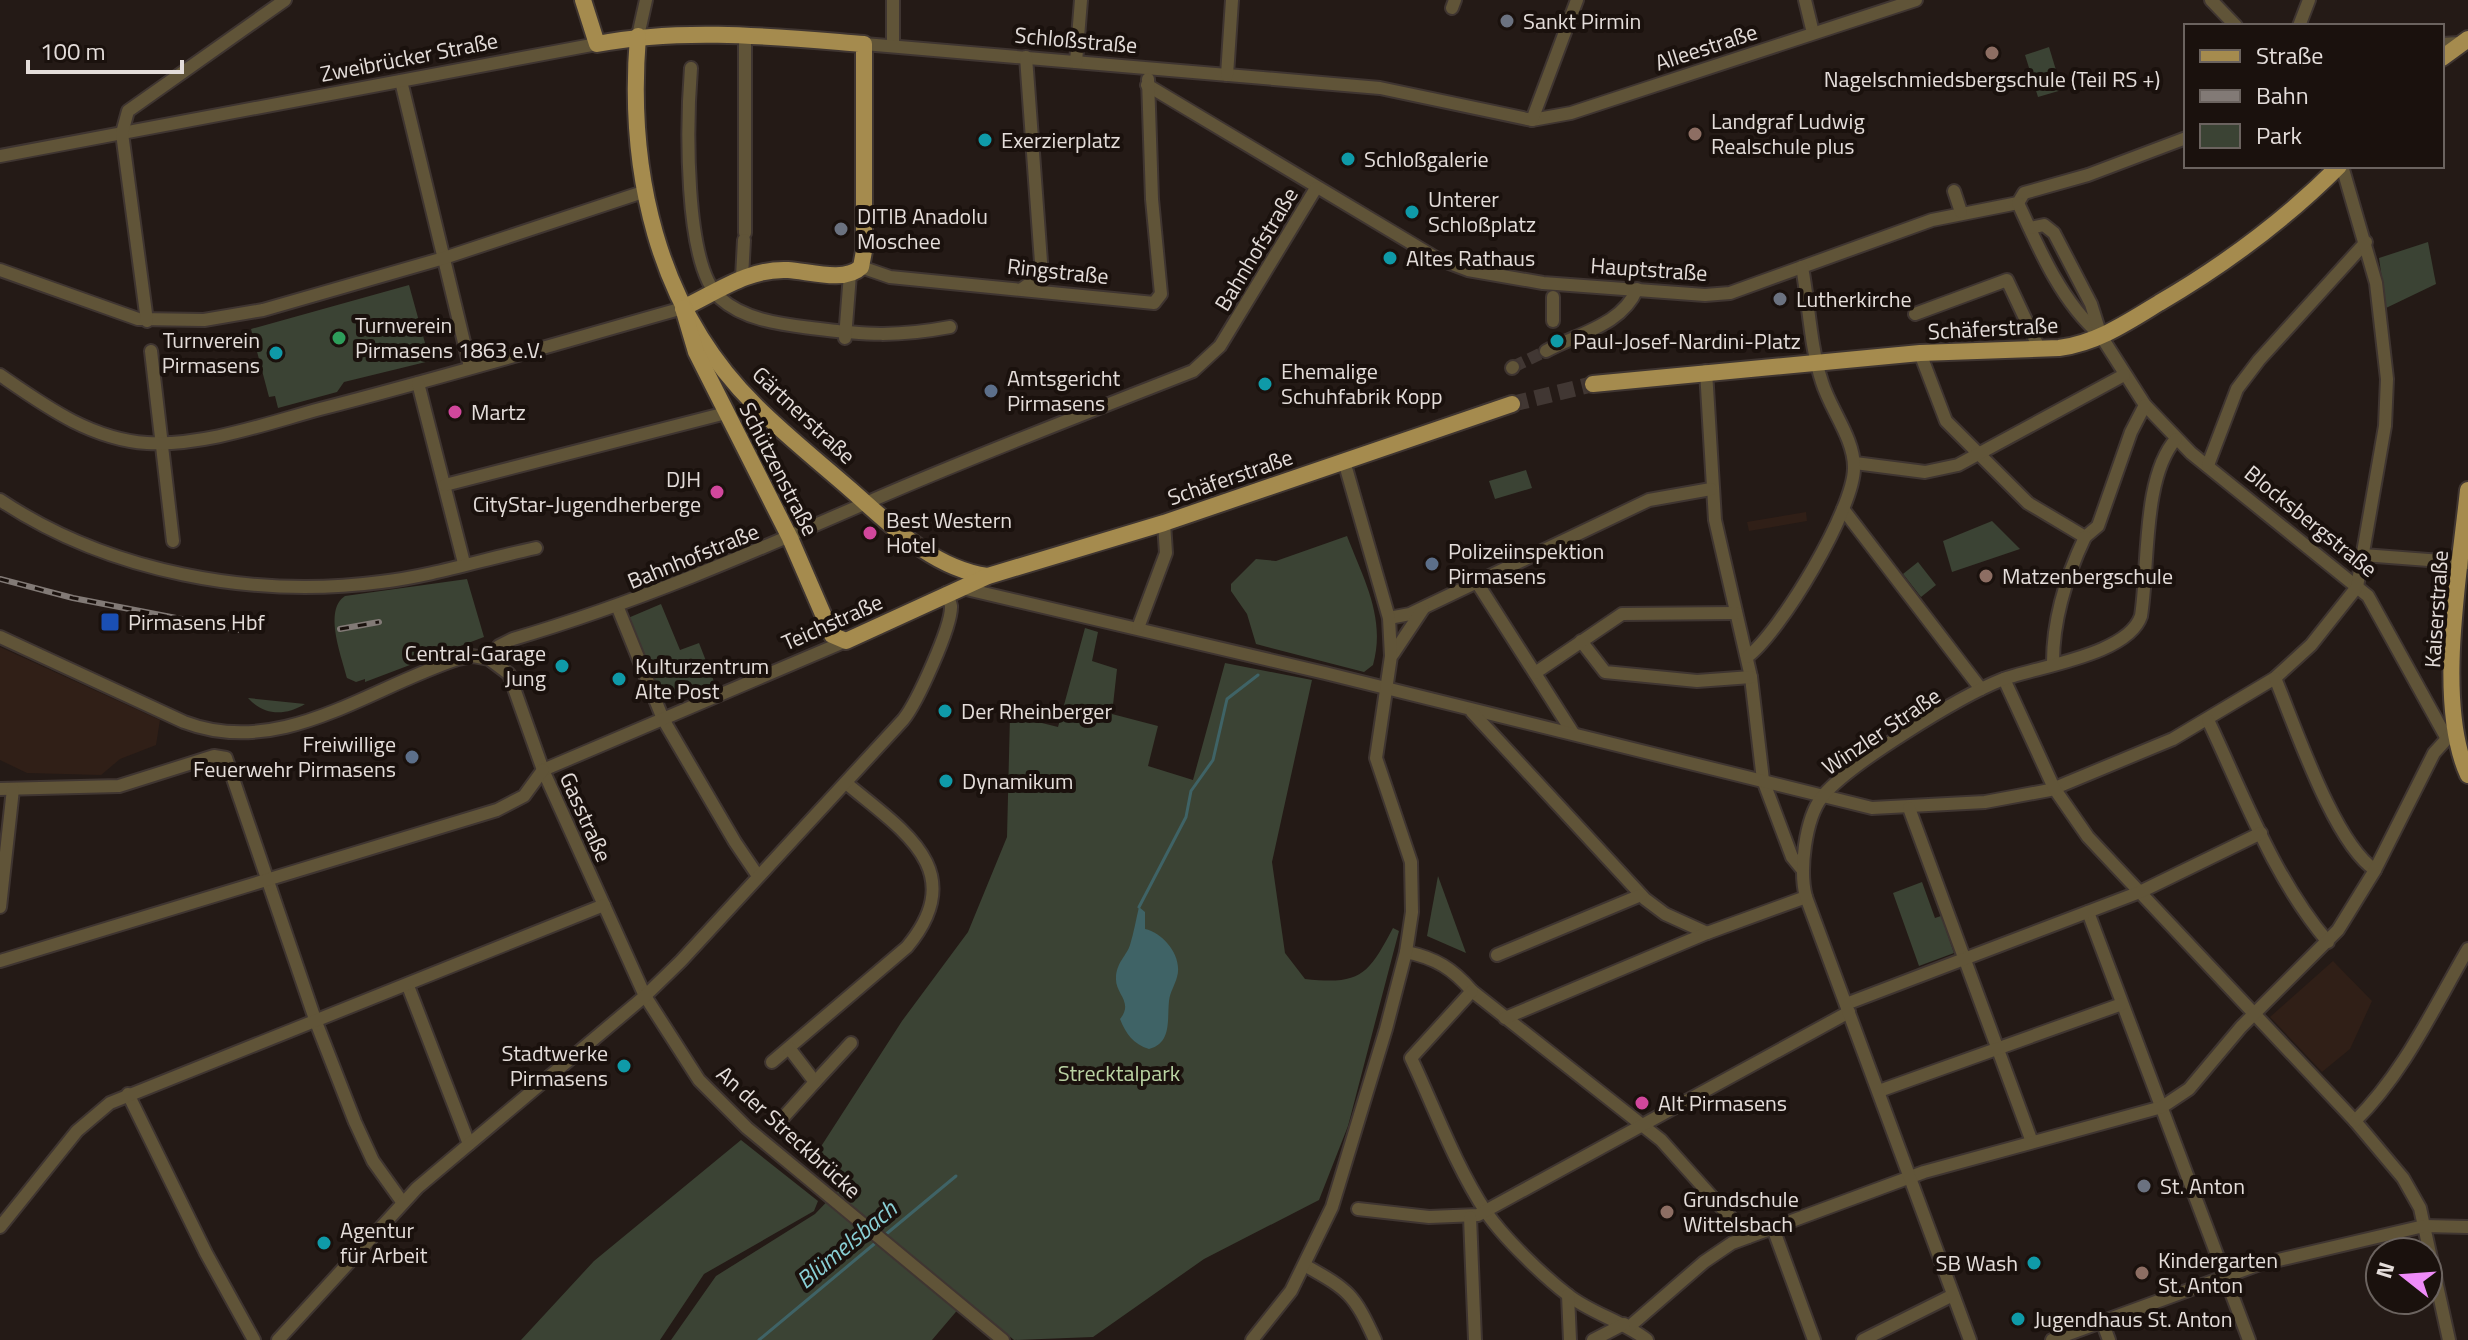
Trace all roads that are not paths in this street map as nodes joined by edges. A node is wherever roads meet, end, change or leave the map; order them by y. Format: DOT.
graph roads {
  1 [pos="285,0"];
  2 [pos="583,0"];
  3 [pos="646,0"];
  4 [pos="893,0"];
  5 [pos="1081,0"];
  6 [pos="1232,0"];
  7 [pos="1577,0"];
  8 [pos="1805,0"];
  9 [pos="1916,0"];
  10 [pos="2211,0"];
  11 [pos="2309,0"];
  12 [pos="267,6"];
  13 [pos="2234,24"];
  14 [pos="2300,24"];
  15 [pos="1813,33"];
  16 [pos="638,36"];
  17 [pos="745,36"];
  18 [pos="597,44"];
  19 [pos="864,44"];
  20 [pos="893,46"];
  21 [pos="1026,57"];
  22 [pos="1076,62"];
  23 [pos="1150,68"];
  24 [pos="690,72"];
  25 [pos="1227,75"];
  26 [pos="401,81"];
  27 [pos="1147,85"];
  28 [pos="1507,115"];
  29 [pos="1532,120"];
  30 [pos="122,133"];
  31 [pos="2184,139"];
  32 [pos="0,156"];
  33 [pos="2339,168"];
  34 [pos="2342,168"];
  35 [pos="1316,188"];
  36 [pos="1954,191"];
  37 [pos="643,192"];
  38 [pos="2018,203"];
  39 [pos="1961,212"];
  40 [pos="2030,228"];
  41 [pos="2366,242"];
  42 [pos="444,258"];
  43 [pos="1802,267"];
  44 [pos="0,270"];
  45 [pos="855,270"];
  46 [pos="742,278"];
  47 [pos="1022,289"];
  48 [pos="1637,289"];
  49 [pos="715,293"];
  50 [pos="1553,297"];
  51 [pos="683,308"];
  52 [pos="1915,314"];
  53 [pos="147,321"];
  54 [pos="950,327"];
  55 [pos="846,336"];
  56 [pos="2101,336"];
  57 [pos="2039,348"];
  58 [pos="151,351"];
  59 [pos="1920,353"];
  60 [pos="1817,362"];
  61 [pos="470,367"];
  62 [pos="1706,371"];
  63 [pos="0,375"];
  64 [pos="2124,375"];
  65 [pos="418,383"];
  66 [pos="1593,384"];
  67 [pos="1512,404"];
  68 [pos="2145,405"];
  69 [pos="726,413"];
  70 [pos="2176,439"];
  71 [pos="164,442"];
  72 [pos="1978,454"];
  73 [pos="1344,461"];
  74 [pos="1855,463"];
  75 [pos="2208,465"];
  76 [pos="445,485"];
  77 [pos="1711,489"];
  78 [pos="2468,490"];
  79 [pos="0,500"];
  80 [pos="866,503"];
  81 [pos="1843,509"];
  82 [pos="1164,523"];
  83 [pos="2085,537"];
  84 [pos="790,538"];
  85 [pos="173,541"];
  86 [pos="536,548"];
  87 [pos="2363,555"];
  88 [pos="2464,562"];
  89 [pos="464,563"];
  90 [pos="943,563"];
  91 [pos="988,576"];
  92 [pos="1476,581"];
  93 [pos="2357,587"];
  94 [pos="948,593"];
  95 [pos="1425,605"];
  96 [pos="618,608"];
  97 [pos="1736,613"];
  98 [pos="1389,618"];
  99 [pos="1138,628"];
  100 [pos="0,637"];
  101 [pos="846,641"];
  102 [pos="1581,641"];
  103 [pos="1391,656"];
  104 [pos="1747,657"];
  105 [pos="489,659"];
  106 [pos="2053,662"];
  107 [pos="1535,673"];
  108 [pos="1751,677"];
  109 [pos="2275,678"];
  110 [pos="2004,679"];
  111 [pos="1386,689"];
  112 [pos="1981,689"];
  113 [pos="1469,710"];
  114 [pos="663,719"];
  115 [pos="2208,720"];
  116 [pos="1573,733"];
  117 [pos="2450,734"];
  118 [pos="2464,757"];
  119 [pos="543,770"];
  120 [pos="2468,775"];
  121 [pos="1763,780"];
  122 [pos="846,783"];
  123 [pos="2054,788"];
  124 [pos="6,789"];
  125 [pos="1822,797"];
  126 [pos="1909,808"];
  127 [pos="2261,833"];
  128 [pos="1801,868"];
  129 [pos="2375,870"];
  130 [pos="758,876"];
  131 [pos="267,878"];
  132 [pos="2140,892"];
  133 [pos="1641,895"];
  134 [pos="1806,897"];
  135 [pos="604,905"];
  136 [pos="0,907"];
  137 [pos="2088,912"];
  138 [pos="1707,933"];
  139 [pos="2328,942"];
  140 [pos="2468,949"];
  141 [pos="1406,952"];
  142 [pos="1497,955"];
  143 [pos="1966,959"];
  144 [pos="0,961"];
  145 [pos="408,986"];
  146 [pos="1472,991"];
  147 [pos="645,996"];
  148 [pos="2122,1004"];
  149 [pos="1848,1008"];
  150 [pos="2253,1014"];
  151 [pos="1505,1018"];
  152 [pos="316,1022"];
  153 [pos="851,1043"];
  154 [pos="789,1048"];
  155 [pos="2000,1048"];
  156 [pos="772,1062"];
  157 [pos="815,1082"];
  158 [pos="1879,1091"];
  159 [pos="128,1094"];
  160 [pos="2162,1107"];
  161 [pos="781,1120"];
  162 [pos="2355,1121"];
  163 [pos="1644,1127"];
  164 [pos="2032,1142"];
  165 [pos="469,1144"];
  166 [pos="1910,1177"];
  167 [pos="403,1203"];
  168 [pos="1358,1209"];
  169 [pos="1486,1212"];
  170 [pos="1470,1217"];
  171 [pos="2424,1226"];
  172 [pos="0,1227"];
  173 [pos="2468,1227"];
  174 [pos="1773,1228"];
  175 [pos="1748,1237"];
  176 [pos="1306,1266"];
  177 [pos="2225,1276"];
  178 [pos="1568,1295"];
  179 [pos="1953,1295"];
  180 [pos="2102,1321"];
  181 [pos="1627,1325"];
  182 [pos="1002,1339"];
  183 [pos="2446,1339"];
  184 [pos="254,1340"];
  185 [pos="278,1340"];
  186 [pos="1252,1340"];
  187 [pos="1375,1340"];
  188 [pos="1475,1340"];
  189 [pos="1570,1340"];
  190 [pos="1593,1340"];
  191 [pos="1647,1340"];
  192 [pos="1814,1340"];
  193 [pos="1863,1340"];
  194 [pos="1970,1340"];
  195 [pos="2052,1340"];
  196 [pos="2109,1340"];
  197 [pos="2249,1340"];
  1 -- 12 [label="street"];
  2 -- 18 [label="main road"];
  3 -- 16 [label="street"];
  4 -- 20 [label="street"];
  5 -- 22 [label="street"];
  6 -- 25 [label="street"];
  7 -- 29 [label="street"];
  8 -- 15 [label="street"];
  9 -- 15 [label="street, Alleestraße"];
  10 -- 13 [label="street"];
  11 -- 14 [label="street"];
  12 -- 30 [label="street"];
  15 -- 29 [label="street, Alleestraße"];
  16 -- 17 [label="main road, Schloßstraße"];
  16 -- 18 [label="main road, Zweibrücker Straße"];
  16 -- 37 [label="main road, Gärtnerstraße"];
  17 -- 19 [label="main road, Schloßstraße"];
  17 -- 46 [label="street"];
  18 -- 26 [label="street, Zweibrücker Straße"];
  19 -- 20 [label="street, Schloßstraße"];
  19 -- 45 [label="main road"];
  20 -- 21 [label="street, Schloßstraße"];
  21 -- 22 [label="street, Schloßstraße"];
  21 -- 47 [label="street"];
  22 -- 23 [label="street, Schloßstraße"];
  23 -- 25 [label="street, Schloßstraße"];
  23 -- 27 [label="street"];
  24 -- 49 [label="street"];
  25 -- 28 [label="street, Schloßstraße"];
  26 -- 30 [label="street, Zweibrücker Straße"];
  26 -- 42 [label="street"];
  27 -- 35 [label="street, Hauptstraße"];
  27 -- 47 [label="street, Ringstraße"];
  28 -- 29 [label="street, Alleestraße"];
  30 -- 32 [label="street, Zweibrücker Straße"];
  30 -- 53 [label="street"];
  31 -- 38 [label="street, Hauptstraße"];
  33 -- 56 [label="main road, Schäferstraße"];
  34 -- 41 [label="street"];
  35 -- 48 [label="street, Hauptstraße"];
  35 -- 80 [label="street, Bahnhofstraße"];
  36 -- 39 [label="street"];
  37 -- 42 [label="street"];
  37 -- 51 [label="main road, Gärtnerstraße"];
  38 -- 39 [label="street, Hauptstraße"];
  38 -- 40 [label="street"];
  39 -- 43 [label="street, Hauptstraße"];
  40 -- 56 [label="street"];
  40 -- 56 [label="street"];
  41 -- 75 [label="street"];
  41 -- 87 [label="street"];
  42 -- 53 [label="street"];
  42 -- 61 [label="street"];
  43 -- 48 [label="street, Hauptstraße"];
  43 -- 60 [label="street"];
  44 -- 53 [label="street"];
  45 -- 46 [label="main road, Ringstraße"];
  45 -- 47 [label="street, Ringstraße"];
  45 -- 55 [label="street"];
  46 -- 49 [label="main road, Ringstraße"];
  48 -- 50 [label="street"];
  49 -- 51 [label="main road, Ringstraße"];
  49 -- 55 [label="street"];
  51 -- 61 [label="street"];
  51 -- 69 [label="main road, Schützenstraße"];
  51 -- 80 [label="main road, Gärtnerstraße"];
  52 -- 57 [label="street"];
  54 -- 55 [label="street"];
  56 -- 57 [label="main road, Schäferstraße"];
  56 -- 64 [label="street, Blocksbergstraße"];
  57 -- 59 [label="main road, Schäferstraße"];
  58 -- 71 [label="street"];
  59 -- 60 [label="main road, Schäferstraße"];
  59 -- 72 [label="street"];
  60 -- 62 [label="main road, Schäferstraße"];
  60 -- 74 [label="street"];
  61 -- 65 [label="street"];
  62 -- 66 [label="main road, Schäferstraße"];
  62 -- 77 [label="street"];
  63 -- 71 [label="street"];
  64 -- 68 [label="street, Blocksbergstraße"];
  64 -- 72 [label="street"];
  65 -- 71 [label="street"];
  65 -- 76 [label="street"];
  67 -- 73 [label="main road, Schäferstraße"];
  68 -- 70 [label="street, Blocksbergstraße"];
  68 -- 83 [label="street"];
  69 -- 76 [label="street"];
  69 -- 84 [label="main road, Schützenstraße"];
  70 -- 75 [label="street, Blocksbergstraße"];
  70 -- 106 [label="street, Winzler Straße"];
  71 -- 85 [label="street"];
  72 -- 74 [label="street"];
  72 -- 83 [label="street"];
  73 -- 82 [label="main road, Schäferstraße"];
  73 -- 98 [label="street"];
  74 -- 81 [label="street"];
  75 -- 93 [label="street, Blocksbergstraße"];
  76 -- 89 [label="street"];
  77 -- 92 [label="street"];
  77 -- 97 [label="street"];
  78 -- 88 [label="main road, Kaiserstraße"];
  79 -- 89 [label="street"];
  80 -- 84 [label="street, Bahnhofstraße"];
  80 -- 90 [label="main road, Gärtnerstraße"];
  81 -- 104 [label="street"];
  81 -- 112 [label="street"];
  82 -- 91 [label="main road, Schäferstraße"];
  82 -- 99 [label="street"];
  83 -- 106 [label="street"];
  84 -- 96 [label="street, Bahnhofstraße"];
  84 -- 101 [label="main road, Schützenstraße"];
  86 -- 89 [label="street"];
  87 -- 88 [label="street"];
  87 -- 93 [label="street"];
  88 -- 117 [label="main road, Kaiserstraße"];
  90 -- 91 [label="main road, Gärtnerstraße"];
  90 -- 94 [label="main road"];
  91 -- 94 [label="main road, Schäferstraße"];
  92 -- 95 [label="street"];
  92 -- 107 [label="street"];
  93 -- 109 [label="street"];
  93 -- 117 [label="street, Blocksbergstraße"];
  94 -- 99 [label="street"];
  94 -- 101 [label="main road, Teichstraße"];
  94 -- 122 [label="street"];
  95 -- 98 [label="street"];
  95 -- 103 [label="street"];
  96 -- 105 [label="street, Bahnhofstraße"];
  96 -- 114 [label="street"];
  97 -- 102 [label="street"];
  97 -- 104 [label="street"];
  98 -- 103 [label="street"];
  99 -- 111 [label="street"];
  100 -- 105 [label="street"];
  101 -- 114 [label="street, Teichstraße"];
  102 -- 107 [label="street"];
  102 -- 108 [label="street"];
  103 -- 111 [label="street"];
  104 -- 108 [label="street"];
  105 -- 119 [label="street, Gasstraße"];
  106 -- 110 [label="street, Winzler Straße"];
  107 -- 116 [label="street"];
  108 -- 121 [label="street"];
  109 -- 115 [label="street"];
  109 -- 129 [label="street"];
  110 -- 112 [label="street, Winzler Straße"];
  110 -- 123 [label="street"];
  111 -- 113 [label="street"];
  111 -- 141 [label="street"];
  112 -- 125 [label="street, Winzler Straße"];
  113 -- 116 [label="street"];
  113 -- 133 [label="street"];
  114 -- 119 [label="street, Teichstraße"];
  114 -- 130 [label="street"];
  115 -- 123 [label="street"];
  115 -- 127 [label="street"];
  116 -- 121 [label="street"];
  117 -- 118 [label="main road, Blocksbergstraße"];
  117 -- 129 [label="street"];
  118 -- 120 [label="main road, Blocksbergstraße"];
  119 -- 131 [label="street"];
  119 -- 135 [label="street, Gasstraße"];
  121 -- 125 [label="street"];
  121 -- 128 [label="street"];
  122 -- 130 [label="street"];
  122 -- 154 [label="street"];
  123 -- 126 [label="street"];
  123 -- 132 [label="street"];
  124 -- 131 [label="street"];
  124 -- 136 [label="street"];
  125 -- 126 [label="street"];
  125 -- 128 [label="street, Winzler Straße"];
  126 -- 143 [label="street"];
  127 -- 132 [label="street"];
  127 -- 139 [label="street"];
  128 -- 134 [label="street, Winzler Straße"];
  129 -- 139 [label="street"];
  130 -- 147 [label="street"];
  131 -- 144 [label="street"];
  131 -- 152 [label="street"];
  132 -- 137 [label="street"];
  132 -- 150 [label="street"];
  133 -- 138 [label="street"];
  133 -- 142 [label="street"];
  134 -- 138 [label="street"];
  134 -- 149 [label="street, Winzler Straße"];
  135 -- 145 [label="street"];
  135 -- 147 [label="street, Gasstraße"];
  137 -- 143 [label="street"];
  137 -- 148 [label="street"];
  138 -- 151 [label="street"];
  139 -- 150 [label="street"];
  140 -- 162 [label="street"];
  141 -- 146 [label="street"];
  141 -- 176 [label="street"];
  143 -- 149 [label="street"];
  143 -- 155 [label="street"];
  145 -- 152 [label="street"];
  145 -- 165 [label="street"];
  146 -- 151 [label="street"];
  146 -- 169 [label="street"];
  147 -- 165 [label="street"];
  147 -- 182 [label="street, An der Streckbrücke"];
  148 -- 155 [label="street"];
  148 -- 160 [label="street"];
  149 -- 158 [label="street, Winzler Straße"];
  149 -- 163 [label="street"];
  150 -- 160 [label="street"];
  150 -- 162 [label="street"];
  151 -- 163 [label="street"];
  152 -- 159 [label="street"];
  152 -- 167 [label="street"];
  153 -- 157 [label="street"];
  154 -- 156 [label="street"];
  154 -- 157 [label="street"];
  155 -- 158 [label="street"];
  155 -- 164 [label="street"];
  157 -- 161 [label="street"];
  158 -- 166 [label="street, Winzler Straße"];
  159 -- 172 [label="street"];
  159 -- 184 [label="street"];
  160 -- 164 [label="street"];
  160 -- 177 [label="street"];
  162 -- 171 [label="street"];
  163 -- 169 [label="street"];
  163 -- 175 [label="street"];
  164 -- 166 [label="street"];
  165 -- 167 [label="street"];
  166 -- 174 [label="street"];
  166 -- 179 [label="street, Winzler Straße"];
  167 -- 185 [label="street"];
  168 -- 170 [label="street"];
  169 -- 170 [label="street"];
  169 -- 178 [label="street"];
  170 -- 188 [label="street"];
  171 -- 173 [label="street"];
  171 -- 177 [label="street"];
  171 -- 183 [label="street"];
  174 -- 175 [label="street"];
  174 -- 192 [label="street"];
  175 -- 181 [label="street"];
  176 -- 186 [label="street"];
  176 -- 187 [label="street"];
  177 -- 180 [label="street"];
  177 -- 197 [label="street"];
  178 -- 181 [label="street"];
  178 -- 189 [label="street"];
  179 -- 193 [label="street"];
  179 -- 194 [label="street, Winzler Straße"];
  180 -- 195 [label="street"];
  180 -- 196 [label="street"];
  181 -- 190 [label="street"];
  181 -- 191 [label="street"];
}
